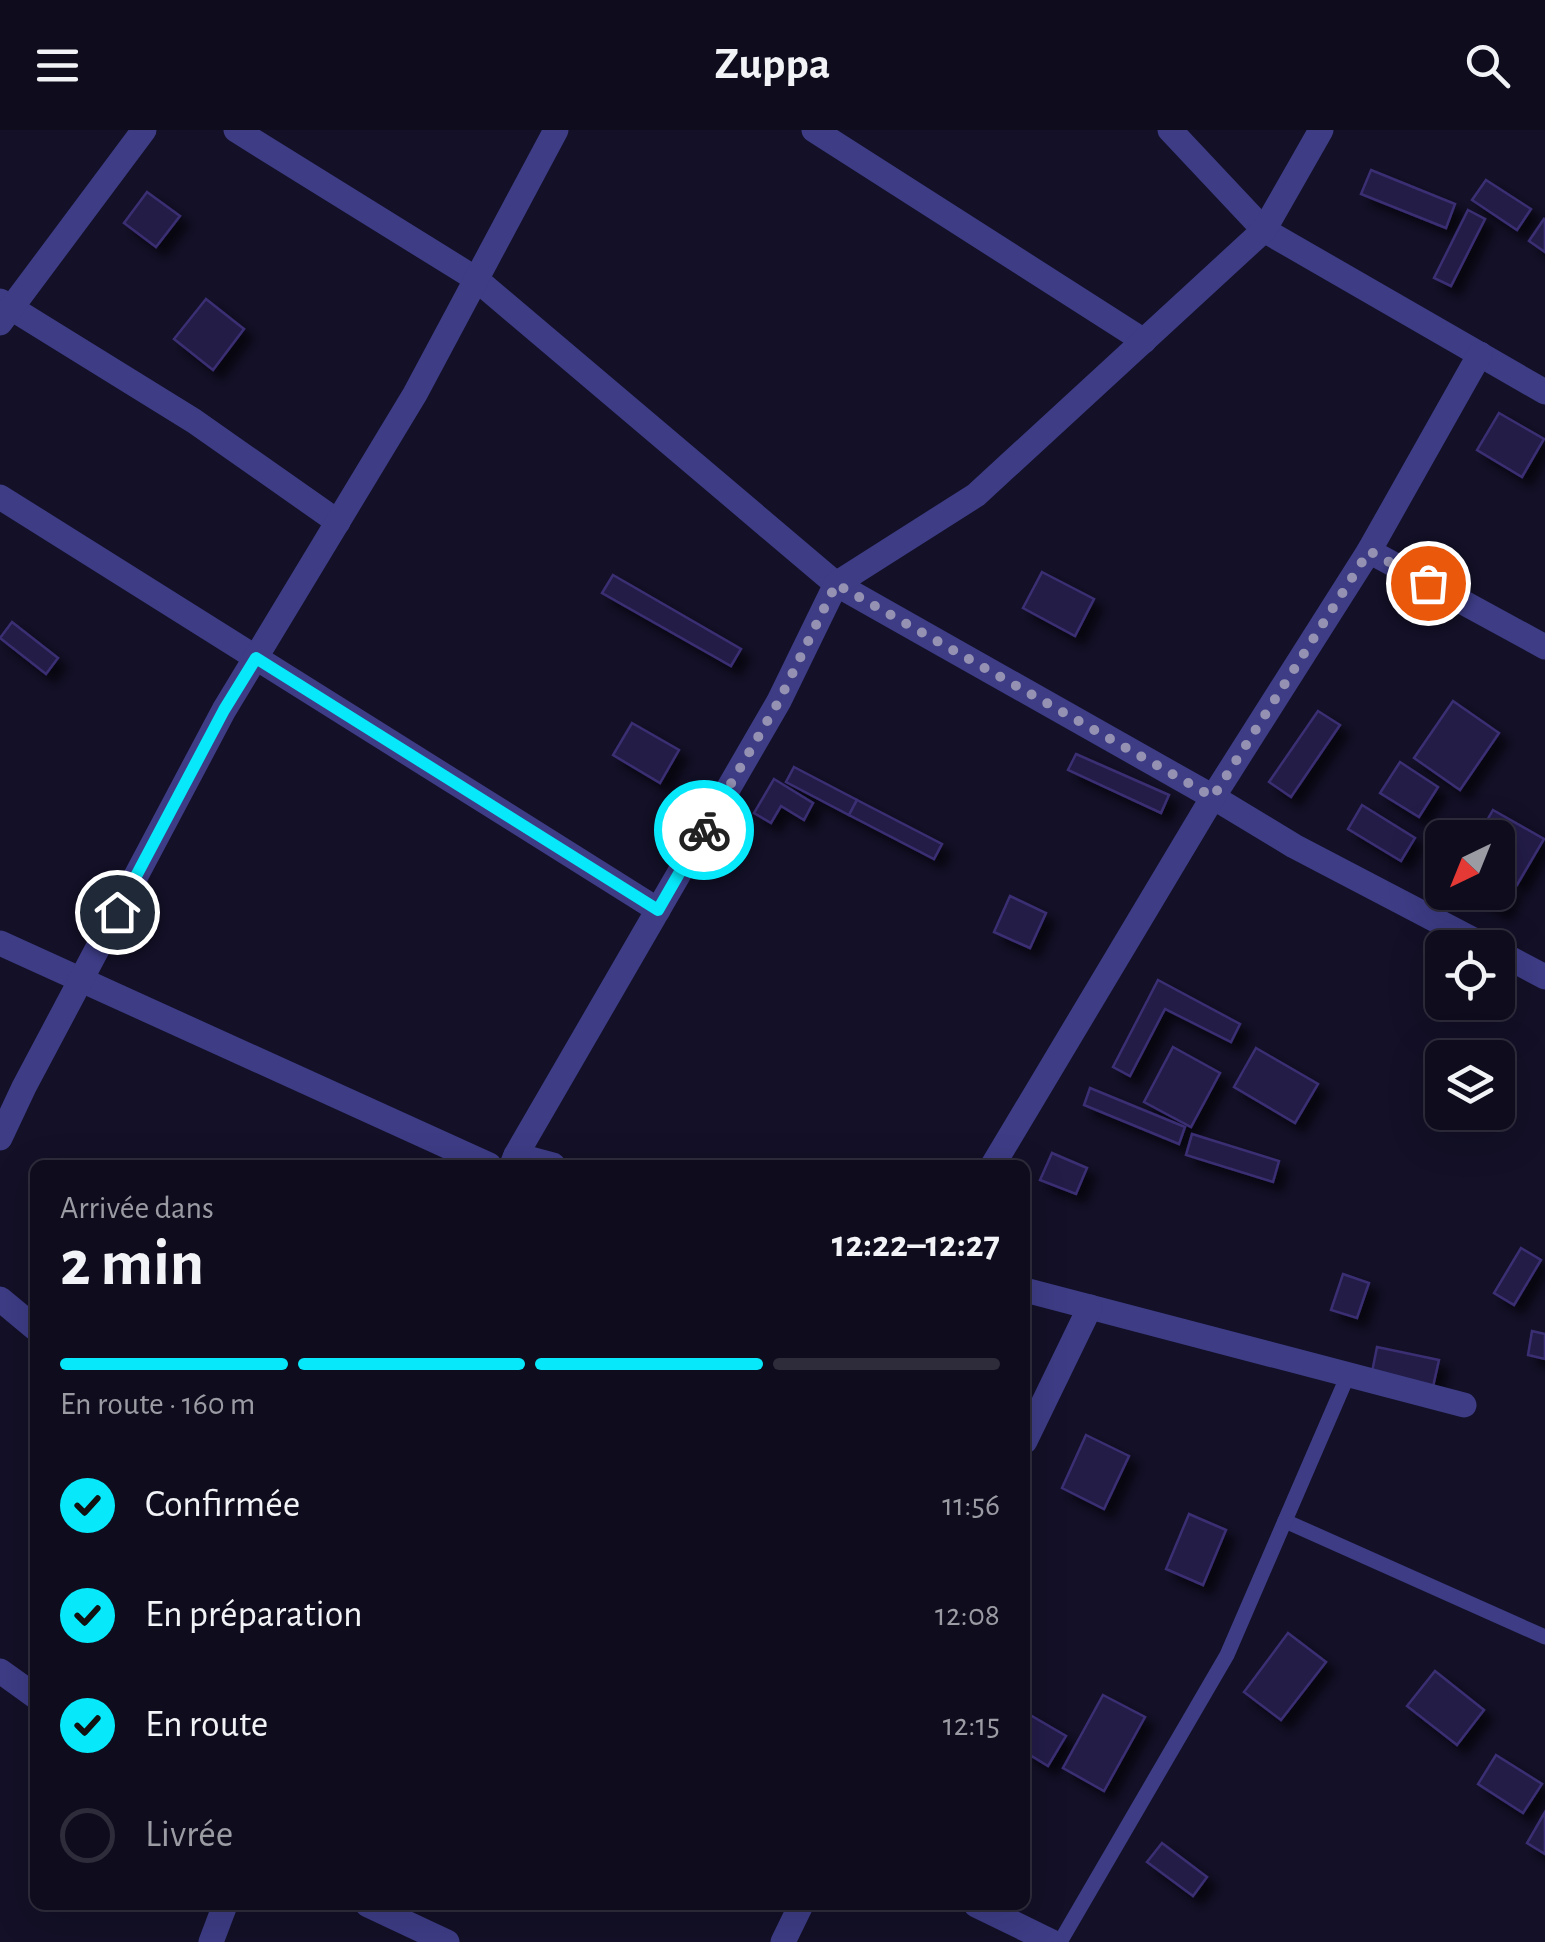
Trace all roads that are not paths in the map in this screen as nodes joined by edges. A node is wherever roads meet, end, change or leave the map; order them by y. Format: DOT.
graph roads {
  1 [pos="144,130"];
  2 [pos="236,130"];
  3 [pos="556,130"];
  4 [pos="814,130"];
  5 [pos="1170,130"];
  6 [pos="1321,130"];
  7 [pos="1264,230"];
  8 [pos="476,279"];
  9 [pos="4,311"];
  10 [pos="1144,341"];
  11 [pos="1480,354"];
  12 [pos="1545,392"];
  13 [pos="0,497"];
  14 [pos="338,522"];
  15 [pos="1369,551"];
  16 [pos="836,584"];
  17 [pos="1545,646"];
  18 [pos="256,658"];
  19 [pos="1213,797"];
  20 [pos="658,910"];
  21 [pos="1455,930"];
  22 [pos="0,942"];
  23 [pos="1515,961"];
  24 [pos="1545,976"];
  25 [pos="81,980"];
  26 [pos="0,1138"];
  27 [pos="478,1160"];
  28 [pos="514,1160"];
  29 [pos="996,1160"];
  30 [pos="1030,1291"];
  31 [pos="0,1299"];
  32 [pos="1090,1307"];
  33 [pos="30,1324"];
  34 [pos="1348,1375"];
  35 [pos="1464,1406"];
  36 [pos="1030,1431"];
  37 [pos="1285,1521"];
  38 [pos="1545,1638"];
  39 [pos="0,1671"];
  40 [pos="30,1692"];
  41 [pos="223,1910"];
  42 [pos="379,1910"];
  43 [pos="799,1910"];
  44 [pos="986,1910"];
  45 [pos="211,1942"];
  46 [pos="446,1942"];
  47 [pos="784,1942"];
  48 [pos="1052,1942"];
  49 [pos="1060,1942"];
  1 -- 9 [label="street"];
  2 -- 8 [label="street"];
  3 -- 8 [label="street"];
  4 -- 10 [label="street"];
  5 -- 7 [label="street"];
  6 -- 7 [label="street"];
  7 -- 10 [label="street"];
  7 -- 11 [label="street"];
  8 -- 14 [label="street"];
  8 -- 16 [label="street"];
  9 -- 14 [label="street"];
  10 -- 16 [label="street"];
  11 -- 12 [label="street"];
  11 -- 15 [label="street"];
  13 -- 18 [label="street"];
  14 -- 18 [label="street"];
  15 -- 17 [label="street"];
  15 -- 19 [label="street"];
  16 -- 19 [label="street"];
  16 -- 20 [label="street"];
  18 -- 20 [label="street"];
  18 -- 25 [label="street"];
  19 -- 21 [label="street"];
  19 -- 29 [label="street"];
  20 -- 28 [label="street"];
  22 -- 25 [label="street"];
  23 -- 24 [label="street"];
  25 -- 26 [label="street"];
  25 -- 27 [label="street"];
  30 -- 32 [label="street"];
  31 -- 33 [label="street"];
  32 -- 34 [label="street"];
  32 -- 36 [label="street"];
  34 -- 35 [label="street"];
  34 -- 37 [label="lane"];
  37 -- 38 [label="lane"];
  37 -- 49 [label="lane"];
  39 -- 40 [label="street"];
  41 -- 45 [label="street"];
  42 -- 46 [label="street"];
  43 -- 47 [label="street"];
  44 -- 48 [label="street"];
}
